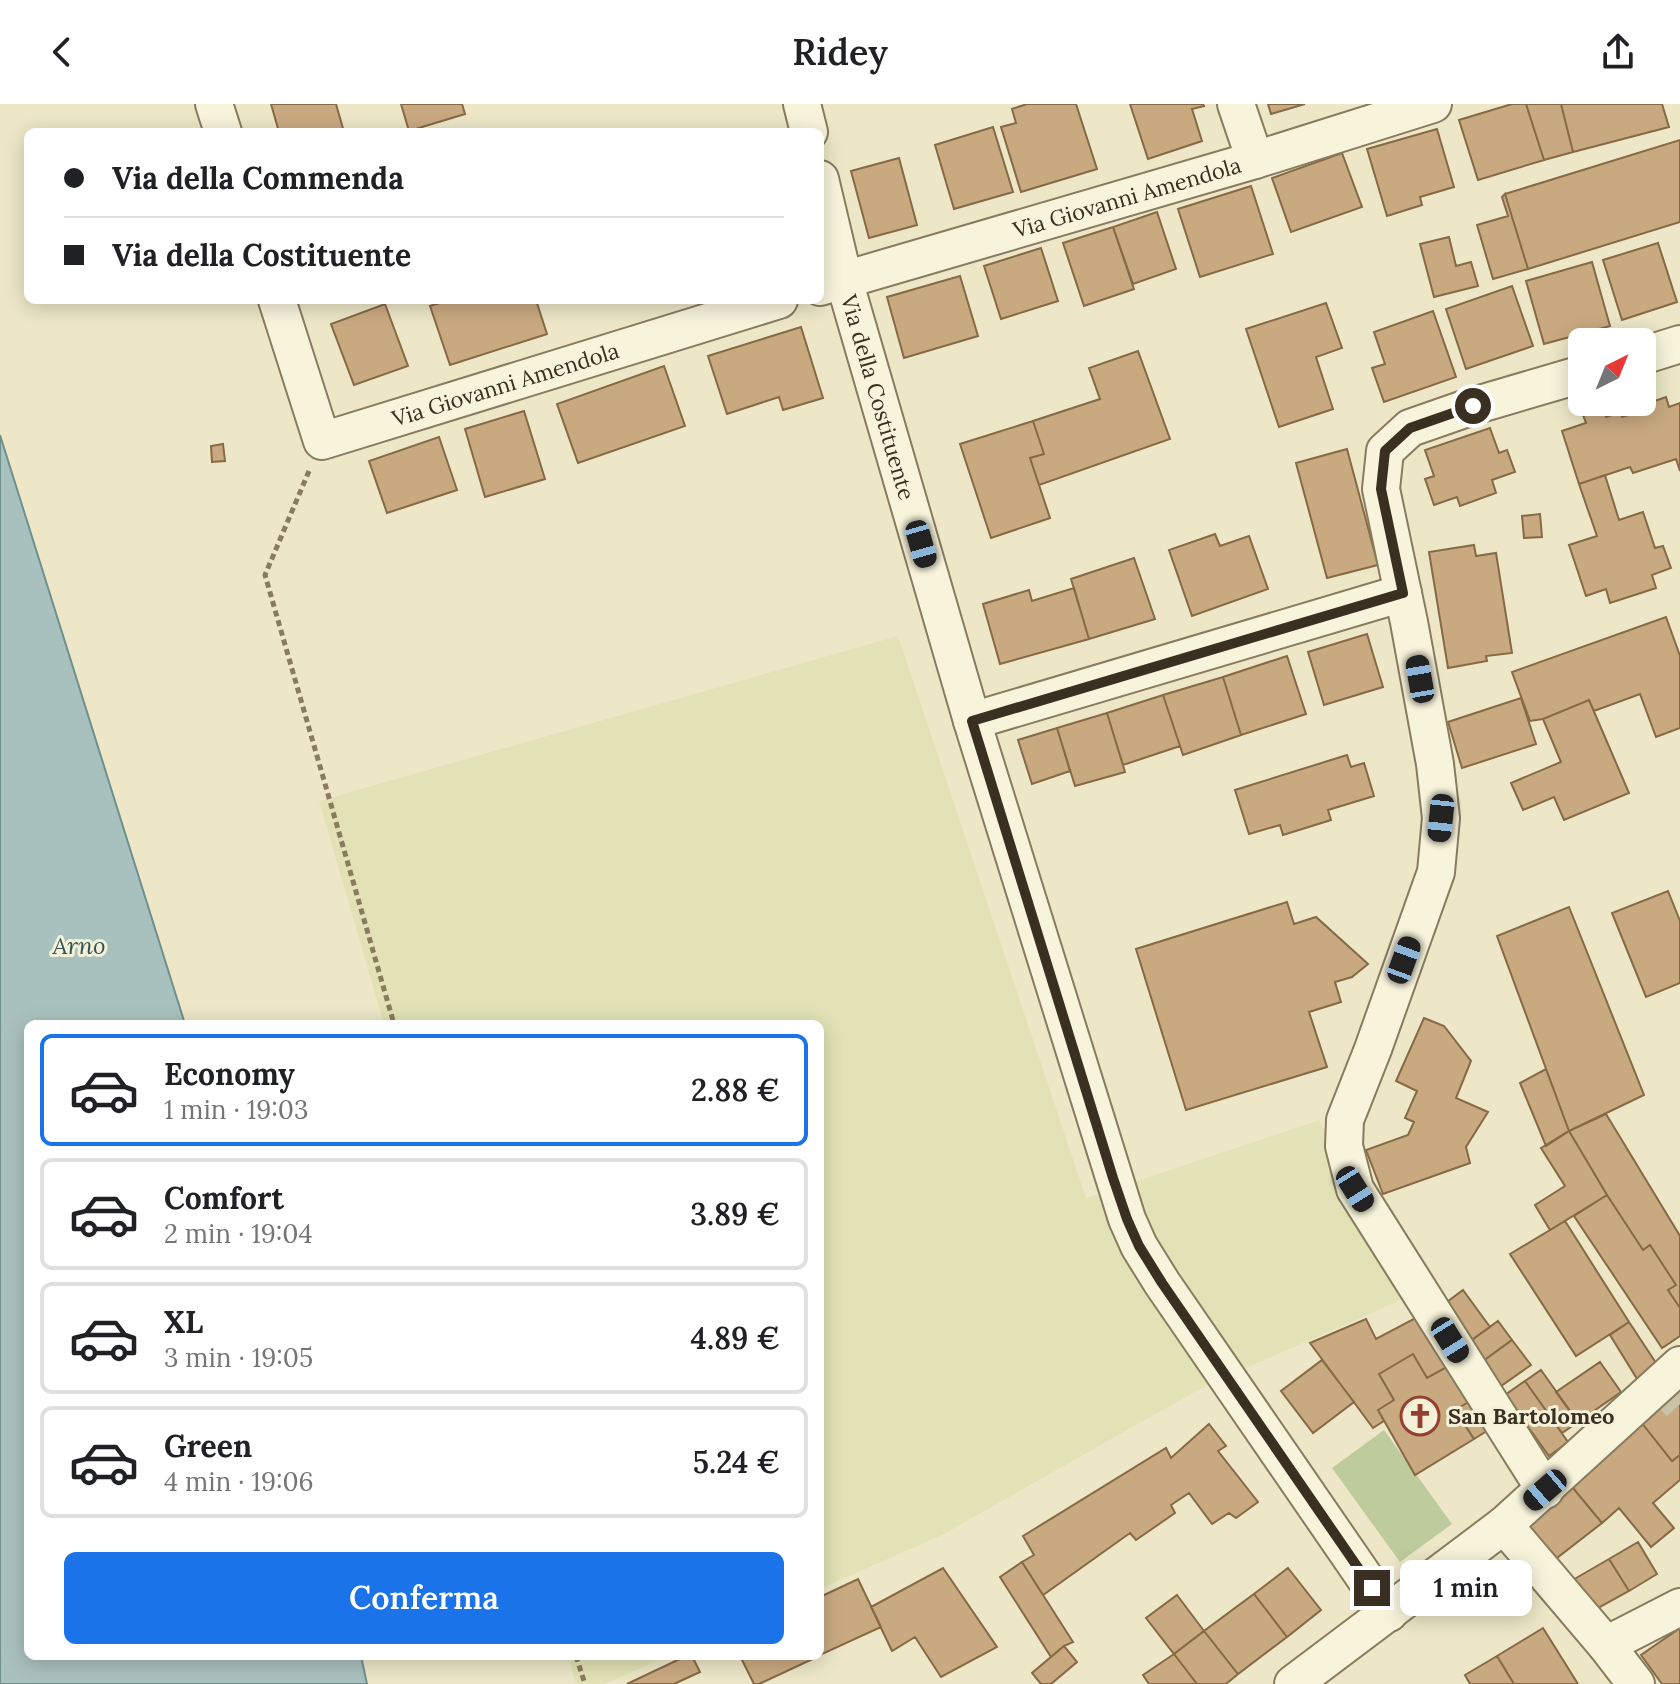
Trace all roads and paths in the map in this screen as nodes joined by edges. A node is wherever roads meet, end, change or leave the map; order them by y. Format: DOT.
graph roads {
  1 [pos="214,104"];
  2 [pos="802,104"];
  3 [pos="1236,104"];
  4 [pos="1433,104"];
  5 [pos="222,128"];
  6 [pos="808,128"];
  7 [pos="1255,160"];
  8 [pos="824,214"];
  9 [pos="832,284"];
  10 [pos="278,304"];
  11 [pos="766,304"];
  12 [pos="1680,344"];
  13 [pos="1656,352"];
  14 [pos="1568,378"];
  15 [pos="322,441"];
  16 [pos="1403,593"];
  17 [pos="972,721"];
  18 [pos="393,1020"];
  19 [pos="1669,1380"];
  20 [pos="1545,1490"];
  21 [pos="1504,1525"];
  22 [pos="1680,1607"];
  23 [pos="1389,1613"];
  24 [pos="1606,1645"];
  25 [pos="577,1660"];
  26 [pos="585,1684"];
  27 [pos="1293,1684"];
  28 [pos="1636,1684"];
  1 -- 5 [label="street"];
  2 -- 6 [label="street"];
  3 -- 7 [label="street"];
  4 -- 7 [label="street, Via Giovanni Amendola"];
  7 -- 9 [label="street, Via Giovanni Amendola"];
  8 -- 9 [label="street, Via della Costituente"];
  9 -- 17 [label="street, Via della Costituente"];
  10 -- 15 [label="street"];
  11 -- 15 [label="street, Via Giovanni Amendola"];
  12 -- 13 [label="street"];
  14 -- 16 [label="street"];
  15 -- 18 [label="path"];
  16 -- 17 [label="street"];
  16 -- 20 [label="street"];
  17 -- 23 [label="street, Via della Costituente"];
  19 -- 20 [label="street"];
  20 -- 21 [label="street"];
  21 -- 23 [label="street"];
  21 -- 24 [label="street"];
  22 -- 24 [label="street"];
  23 -- 27 [label="street"];
  24 -- 28 [label="street"];
  25 -- 26 [label="path"];
}
